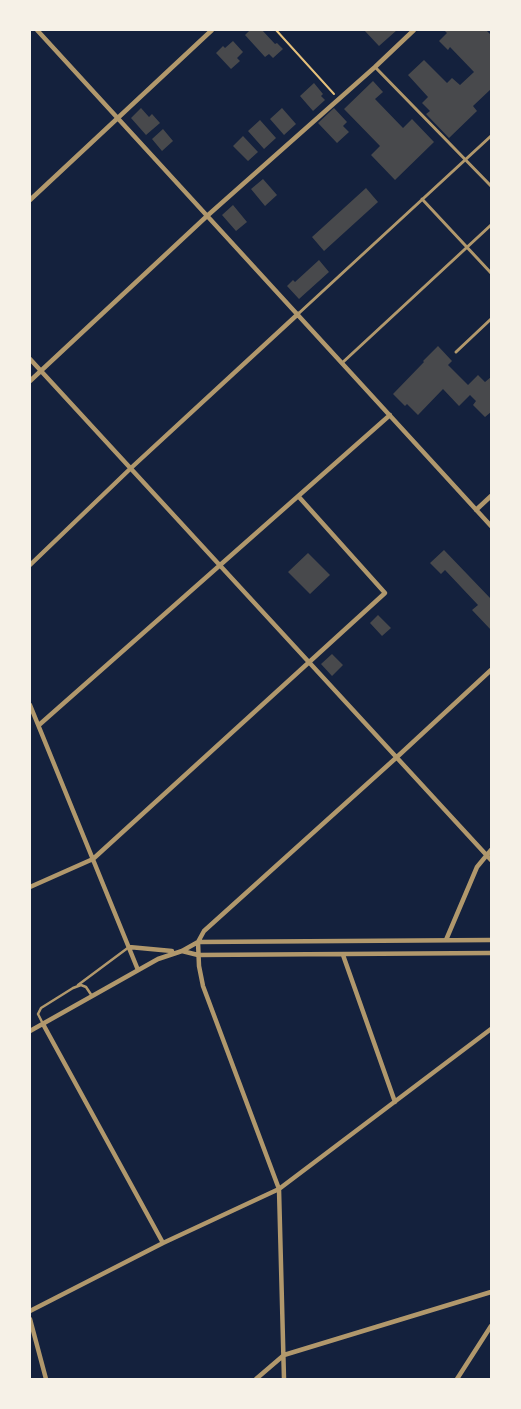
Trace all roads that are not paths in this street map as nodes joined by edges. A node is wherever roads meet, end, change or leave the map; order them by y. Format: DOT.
graph roads {
  1 [pos="37,30"];
  2 [pos="212,30"];
  3 [pos="414,30"];
  4 [pos="375,67"];
  5 [pos="118,118"];
  6 [pos="491,136"];
  7 [pos="465,159"];
  8 [pos="491,186"];
  9 [pos="422,199"];
  10 [pos="30,200"];
  11 [pos="207,216"];
  12 [pos="491,225"];
  13 [pos="467,248"];
  14 [pos="491,273"];
  15 [pos="298,314"];
  16 [pos="491,320"];
  17 [pos="456,352"];
  18 [pos="30,358"];
  19 [pos="342,363"];
  20 [pos="41,371"];
  21 [pos="30,381"];
  22 [pos="390,415"];
  23 [pos="131,468"];
  24 [pos="491,496"];
  25 [pos="299,497"];
  26 [pos="476,510"];
  27 [pos="491,526"];
  28 [pos="30,565"];
  29 [pos="220,566"];
  30 [pos="309,662"];
  31 [pos="491,670"];
  32 [pos="30,705"];
  33 [pos="39,725"];
  34 [pos="397,757"];
  35 [pos="491,850"];
  36 [pos="487,855"];
  37 [pos="93,859"];
  38 [pos="491,860"];
  39 [pos="30,887"];
  40 [pos="446,940"];
  41 [pos="491,940"];
  42 [pos="198,942"];
  43 [pos="129,947"];
  44 [pos="182,951"];
  45 [pos="176,952"];
  46 [pos="491,953"];
  47 [pos="198,955"];
  48 [pos="344,955"];
  49 [pos="138,970"];
  50 [pos="78,985"];
  51 [pos="92,996"];
  52 [pos="43,1024"];
  53 [pos="491,1029"];
  54 [pos="30,1031"];
  55 [pos="395,1102"];
  56 [pos="279,1189"];
  57 [pos="163,1243"];
  58 [pos="491,1292"];
  59 [pos="30,1311"];
  60 [pos="30,1319"];
  61 [pos="491,1326"];
  62 [pos="284,1355"];
  63 [pos="46,1379"];
  64 [pos="256,1379"];
  65 [pos="284,1379"];
  66 [pos="457,1379"];
  1 -- 5 [label="street"];
  2 -- 5 [label="street"];
  3 -- 4 [label="street"];
  4 -- 7 [label="street"];
  4 -- 11 [label="street"];
  5 -- 10 [label="street"];
  5 -- 11 [label="street"];
  6 -- 7 [label="street"];
  7 -- 8 [label="street"];
  7 -- 9 [label="street"];
  9 -- 13 [label="street"];
  9 -- 15 [label="street"];
  11 -- 15 [label="street"];
  11 -- 20 [label="street"];
  12 -- 13 [label="street"];
  13 -- 14 [label="street"];
  13 -- 19 [label="street"];
  15 -- 19 [label="street"];
  15 -- 23 [label="street"];
  16 -- 17 [label="street"];
  18 -- 20 [label="street"];
  19 -- 22 [label="street"];
  20 -- 21 [label="street"];
  20 -- 23 [label="street"];
  22 -- 25 [label="street"];
  22 -- 26 [label="street"];
  23 -- 28 [label="street"];
  23 -- 29 [label="street"];
  24 -- 26 [label="street"];
  25 -- 29 [label="street"];
  25 -- 30 [label="street"];
  26 -- 27 [label="street"];
  29 -- 30 [label="street"];
  29 -- 33 [label="street"];
  30 -- 34 [label="street"];
  30 -- 37 [label="street"];
  31 -- 34 [label="street"];
  32 -- 33 [label="street"];
  33 -- 37 [label="street"];
  34 -- 36 [label="street"];
  34 -- 42 [label="street"];
  35 -- 36 [label="street"];
  36 -- 38 [label="street"];
  36 -- 40 [label="street"];
  37 -- 39 [label="street"];
  37 -- 43 [label="street"];
  40 -- 41 [label="street"];
  40 -- 42 [label="street"];
  42 -- 44 [label="street"];
  42 -- 47 [label="street"];
  43 -- 45 [label="street"];
  43 -- 49 [label="street"];
  43 -- 50 [label="lane"];
  44 -- 45 [label="street"];
  44 -- 47 [label="street"];
  45 -- 49 [label="street"];
  46 -- 48 [label="street"];
  47 -- 48 [label="street"];
  47 -- 56 [label="street"];
  48 -- 55 [label="street"];
  49 -- 51 [label="street"];
  50 -- 51 [label="lane"];
  50 -- 52 [label="lane"];
  51 -- 52 [label="street"];
  52 -- 54 [label="street"];
  52 -- 57 [label="street"];
  53 -- 55 [label="street"];
  55 -- 56 [label="street"];
  56 -- 57 [label="street"];
  56 -- 62 [label="street"];
  57 -- 59 [label="street"];
  58 -- 62 [label="street"];
  60 -- 63 [label="street"];
  61 -- 66 [label="street"];
  62 -- 64 [label="street"];
  62 -- 65 [label="street"];
}
